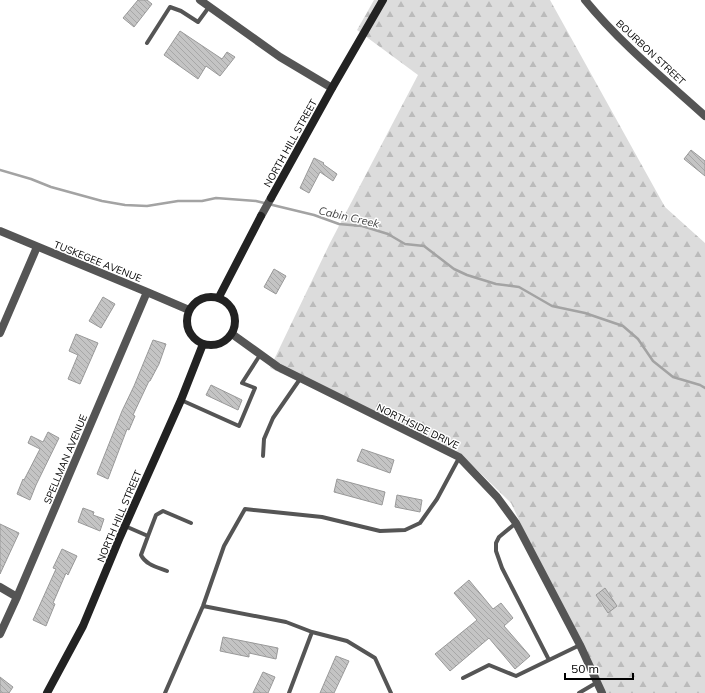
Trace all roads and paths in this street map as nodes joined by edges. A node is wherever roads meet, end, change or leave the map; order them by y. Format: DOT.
graph roads {
  1 [pos="200,0"];
  2 [pos="383,0"];
  3 [pos="585,0"];
  4 [pos="209,6"];
  5 [pos="147,43"];
  6 [pos="332,88"];
  7 [pos="705,116"];
  8 [pos="0,231"];
  9 [pos="37,247"];
  10 [pos="147,292"];
  11 [pos="219,298"];
  12 [pos="189,310"];
  13 [pos="0,333"];
  14 [pos="232,334"];
  15 [pos="203,344"];
  16 [pos="260,355"];
  17 [pos="300,379"];
  18 [pos="181,400"];
  19 [pos="263,456"];
  20 [pos="459,457"];
  21 [pos="191,523"];
  22 [pos="516,523"];
  23 [pos="125,526"];
  24 [pos="148,536"];
  25 [pos="167,571"];
  26 [pos="0,587"];
  27 [pos="17,597"];
  28 [pos="203,606"];
  29 [pos="312,632"];
  30 [pos="0,634"];
  31 [pos="580,645"];
  32 [pos="549,660"];
  33 [pos="463,678"];
  34 [pos="596,683"];
  35 [pos="48,693"];
  36 [pos="165,693"];
  37 [pos="289,693"];
  38 [pos="391,693"];
  39 [pos="579,693"];
  40 [pos="601,693"];
  1 -- 4 [label="street"];
  2 -- 6 [label="street, NORTH HILL STREET"];
  3 -- 7 [label="street, BOURBON STREET"];
  4 -- 5 [label="lane"];
  4 -- 6 [label="street"];
  6 -- 11 [label="street, NORTH HILL STREET"];
  8 -- 9 [label="street, TUSKEGEE AVENUE"];
  9 -- 10 [label="street, TUSKEGEE AVENUE"];
  9 -- 13 [label="street"];
  10 -- 12 [label="street, TUSKEGEE AVENUE"];
  10 -- 27 [label="street, SPELLMAN AVENUE"];
  11 -- 12 [label="street"];
  11 -- 14 [label="street"];
  12 -- 15 [label="street"];
  14 -- 15 [label="street"];
  14 -- 16 [label="street, NORTHSIDE DRIVE"];
  15 -- 18 [label="street, NORTH HILL STREET"];
  16 -- 17 [label="street, NORTHSIDE DRIVE"];
  16 -- 18 [label="lane"];
  17 -- 19 [label="lane"];
  17 -- 20 [label="street, NORTHSIDE DRIVE"];
  18 -- 23 [label="street, NORTH HILL STREET"];
  20 -- 22 [label="street, NORTHSIDE DRIVE"];
  20 -- 28 [label="lane"];
  21 -- 24 [label="lane"];
  22 -- 31 [label="street, NORTHSIDE DRIVE"];
  22 -- 32 [label="lane"];
  23 -- 24 [label="lane"];
  23 -- 35 [label="street, NORTH HILL STREET"];
  24 -- 25 [label="lane"];
  26 -- 27 [label="street"];
  27 -- 30 [label="street, SPELLMAN AVENUE"];
  28 -- 29 [label="lane"];
  28 -- 36 [label="lane"];
  29 -- 37 [label="lane"];
  29 -- 38 [label="lane"];
  31 -- 32 [label="lane"];
  31 -- 34 [label="street, NORTHSIDE DRIVE"];
  32 -- 33 [label="lane"];
  34 -- 39 [label="lane"];
  34 -- 40 [label="street, NORTHSIDE DRIVE"];
}
